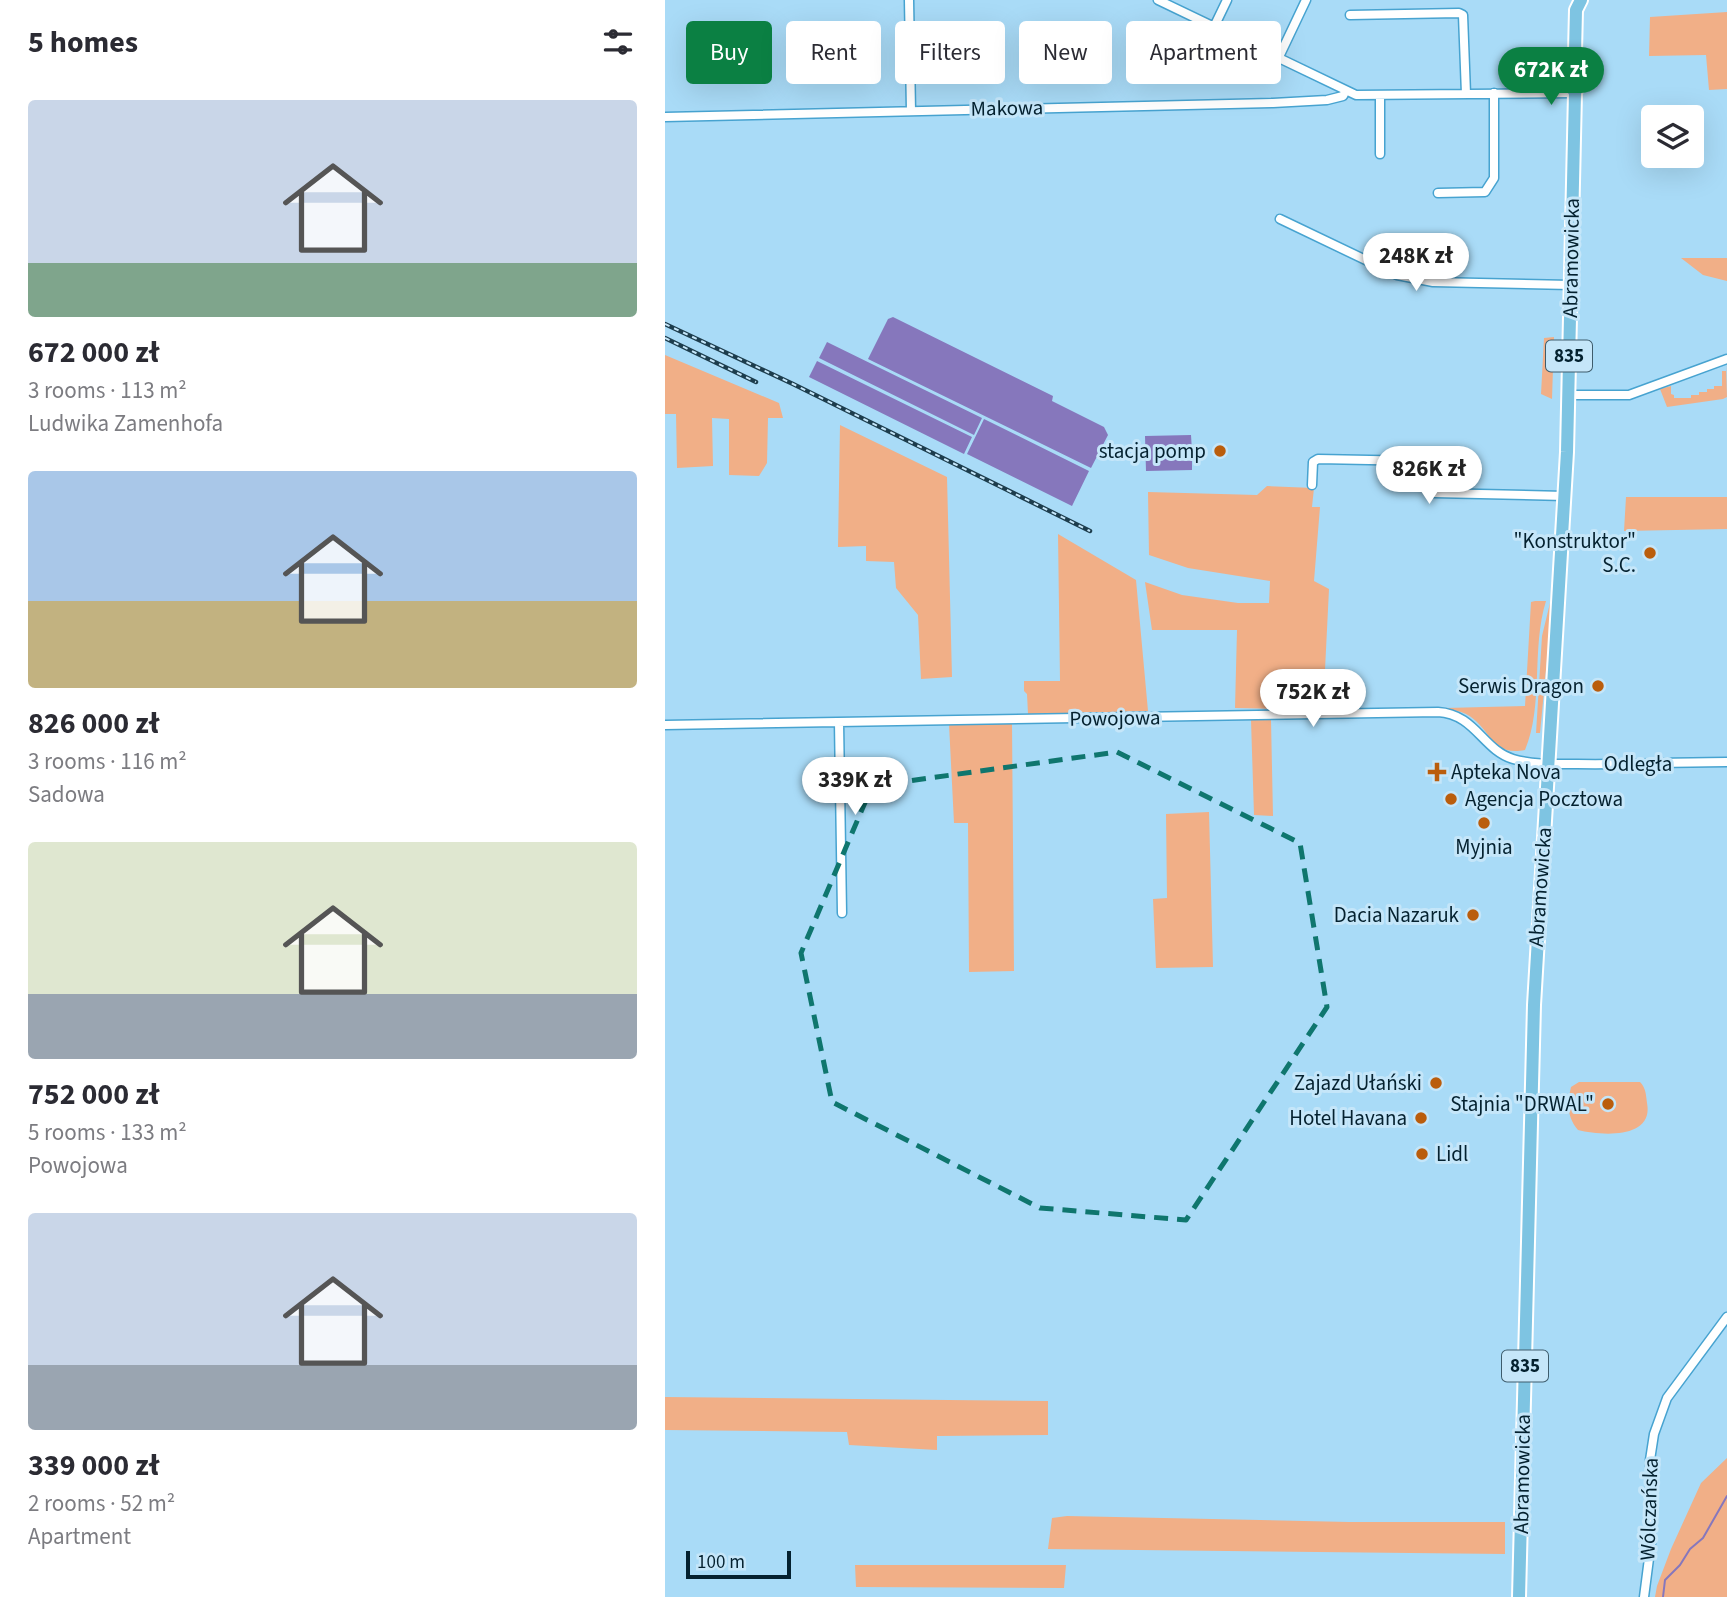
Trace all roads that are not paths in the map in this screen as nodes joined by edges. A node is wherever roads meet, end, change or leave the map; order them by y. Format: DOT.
graph roads {
  1 [pos="909,0"];
  2 [pos="1158,0"];
  3 [pos="1227,0"];
  4 [pos="1306,0"];
  5 [pos="1577,4"];
  6 [pos="1350,15"];
  7 [pos="1202,21"];
  8 [pos="1217,21"];
  9 [pos="1281,53"];
  10 [pos="1281,60"];
  11 [pos="1345,92"];
  12 [pos="1494,93"];
  13 [pos="1575,93"];
  14 [pos="1466,94"];
  15 [pos="1380,96"];
  16 [pos="911,111"];
  17 [pos="665,117"];
  18 [pos="1380,154"];
  19 [pos="1438,192"];
  20 [pos="1280,219"];
  21 [pos="1571,285"];
  22 [pos="1727,359"];
  23 [pos="1568,394"];
  24 [pos="1312,485"];
  25 [pos="1565,496"];
  26 [pos="839,722"];
  27 [pos="665,725"];
  28 [pos="1727,762"];
  29 [pos="1549,763"];
  30 [pos="842,913"];
  31 [pos="1727,1317"];
  32 [pos="1519,1597"];
  33 [pos="1644,1597"];
  1 -- 16 [label="street"];
  2 -- 7 [label="street"];
  3 -- 8 [label="street"];
  4 -- 9 [label="street"];
  5 -- 13 [label="main road, Abramowicka / 835"];
  6 -- 14 [label="street"];
  10 -- 11 [label="street"];
  11 -- 15 [label="street"];
  11 -- 16 [label="street, Makowa"];
  12 -- 13 [label="street"];
  12 -- 14 [label="street"];
  12 -- 19 [label="street"];
  13 -- 21 [label="main road, Abramowicka / 835"];
  14 -- 15 [label="street"];
  15 -- 18 [label="street"];
  16 -- 17 [label="street, Makowa"];
  20 -- 21 [label="street"];
  21 -- 23 [label="main road, Abramowicka / 835"];
  22 -- 23 [label="street"];
  23 -- 25 [label="main road, Abramowicka / 835"];
  24 -- 25 [label="street"];
  25 -- 29 [label="main road, Abramowicka / 835"];
  26 -- 27 [label="street, Powojowa"];
  26 -- 29 [label="street, Powojowa"];
  26 -- 30 [label="street"];
  28 -- 29 [label="street, Odległa"];
  29 -- 32 [label="main road, Abramowicka / 835"];
  31 -- 33 [label="street, Wólczańska"];
}
